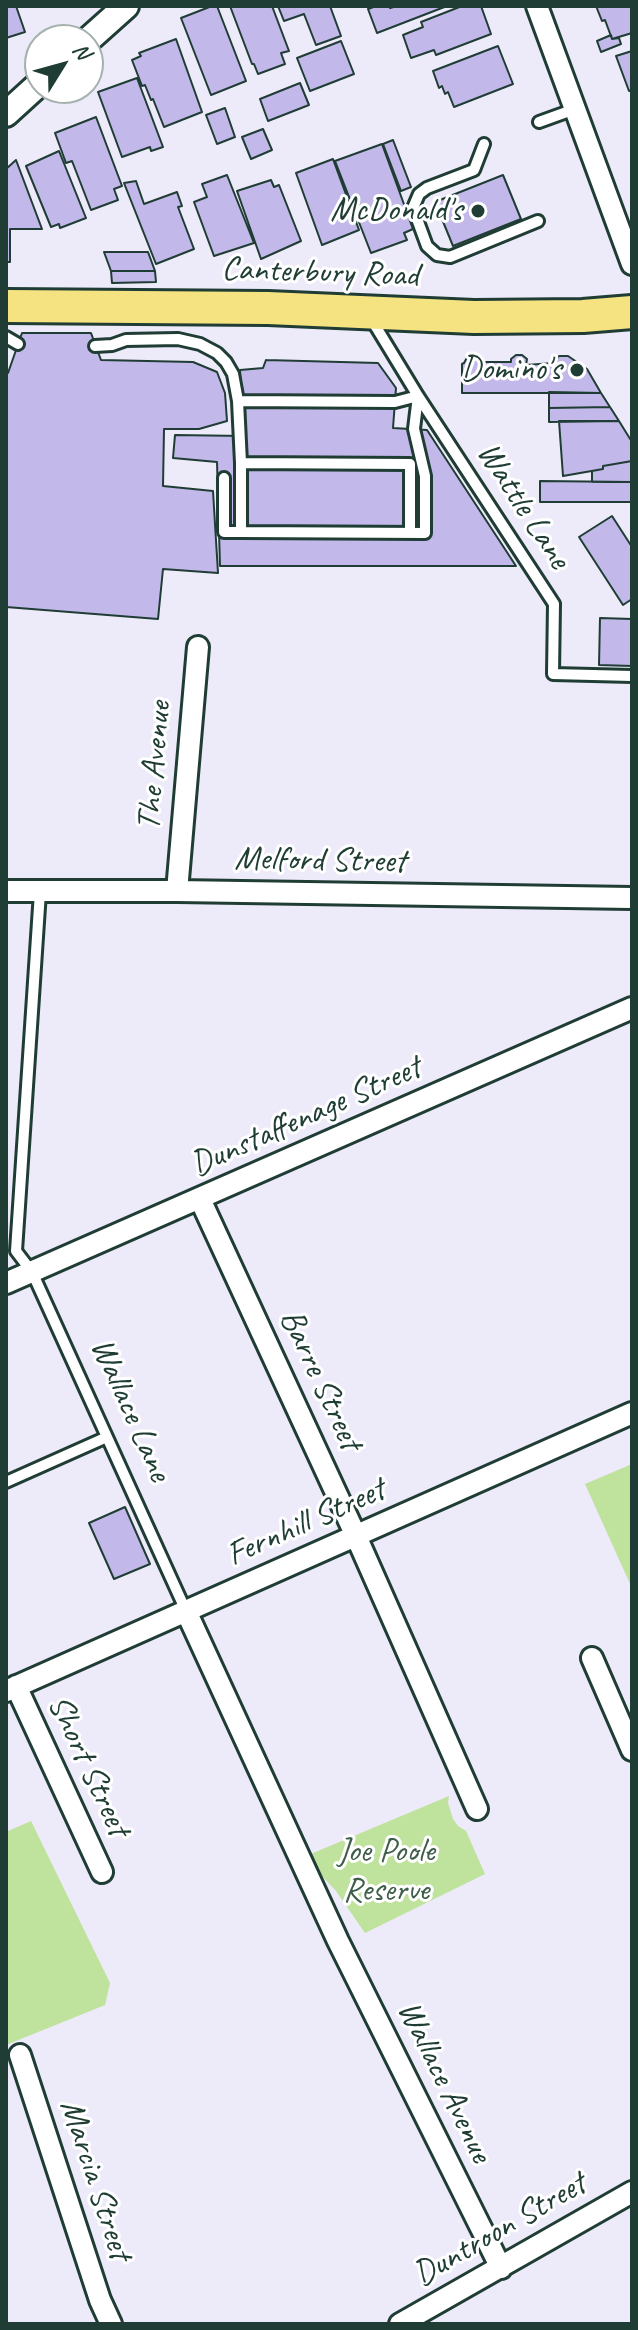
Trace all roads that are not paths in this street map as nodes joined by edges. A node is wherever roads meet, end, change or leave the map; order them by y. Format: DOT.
graph roads {
  1 [pos="126,6"];
  2 [pos="537,6"];
  3 [pos="104,26"];
  4 [pos="24,98"];
  5 [pos="575,109"];
  6 [pos="6,114"];
  7 [pos="539,122"];
  8 [pos="484,144"];
  9 [pos="538,221"];
  10 [pos="632,264"];
  11 [pos="6,306"];
  12 [pos="367,312"];
  13 [pos="632,312"];
  14 [pos="6,337"];
  15 [pos="18,344"];
  16 [pos="95,346"];
  17 [pos="418,396"];
  18 [pos="238,401"];
  19 [pos="414,429"];
  20 [pos="241,463"];
  21 [pos="410,464"];
  22 [pos="224,478"];
  23 [pos="241,532"];
  24 [pos="410,532"];
  25 [pos="198,647"];
  26 [pos="632,676"];
  27 [pos="6,891"];
  28 [pos="177,891"];
  29 [pos="40,892"];
  30 [pos="632,898"];
  31 [pos="632,1008"];
  32 [pos="200,1199"];
  33 [pos="32,1272"];
  34 [pos="6,1283"];
  35 [pos="632,1413"];
  36 [pos="107,1437"];
  37 [pos="6,1482"];
  38 [pos="356,1536"];
  39 [pos="186,1611"];
  40 [pos="592,1658"];
  41 [pos="11,1689"];
  42 [pos="632,1750"];
  43 [pos="477,1809"];
  44 [pos="102,1872"];
  45 [pos="331,1924"];
  46 [pos="20,2055"];
  47 [pos="632,2192"];
  48 [pos="501,2268"];
  49 [pos="111,2324"];
  50 [pos="400,2324"];
  1 -- 3 [label="street"];
  2 -- 5 [label="street"];
  4 -- 6 [label="street"];
  5 -- 7 [label="lane"];
  5 -- 10 [label="street"];
  8 -- 9 [label="lane"];
  11 -- 12 [label="highway, Canterbury Road"];
  12 -- 13 [label="highway, Canterbury Road"];
  12 -- 17 [label="lane, Wattle Lane"];
  14 -- 15 [label="lane"];
  16 -- 18 [label="lane"];
  17 -- 18 [label="lane"];
  17 -- 19 [label="lane"];
  17 -- 26 [label="lane, Wattle Lane"];
  18 -- 20 [label="lane"];
  19 -- 21 [label="lane"];
  19 -- 24 [label="lane"];
  20 -- 21 [label="lane"];
  20 -- 23 [label="lane"];
  21 -- 24 [label="lane"];
  22 -- 23 [label="lane"];
  23 -- 24 [label="lane"];
  25 -- 28 [label="street, The Avenue"];
  27 -- 29 [label="street, Melford Street"];
  28 -- 29 [label="street, Melford Street"];
  28 -- 30 [label="street, Melford Street"];
  29 -- 33 [label="lane, Wallace Lane"];
  31 -- 32 [label="street, Dunstaffenage Street"];
  32 -- 33 [label="street, Dunstaffenage Street"];
  32 -- 38 [label="street, Barre Street"];
  33 -- 34 [label="street, Dunstaffenage Street"];
  33 -- 36 [label="lane, Wallace Lane"];
  35 -- 38 [label="street, Fernhill Street"];
  36 -- 37 [label="lane"];
  36 -- 39 [label="lane, Wallace Lane"];
  38 -- 39 [label="street, Fernhill Street"];
  38 -- 43 [label="street, Barre Street"];
  39 -- 41 [label="street, Fernhill Street"];
  39 -- 45 [label="street, Wallace Lane"];
  40 -- 42 [label="street"];
  41 -- 44 [label="street, Short Street"];
  45 -- 48 [label="street, Wallace Avenue"];
  46 -- 49 [label="street, Marcia Street"];
  47 -- 48 [label="street, Duntroon Street"];
  48 -- 50 [label="street, Duntroon Street"];
}
